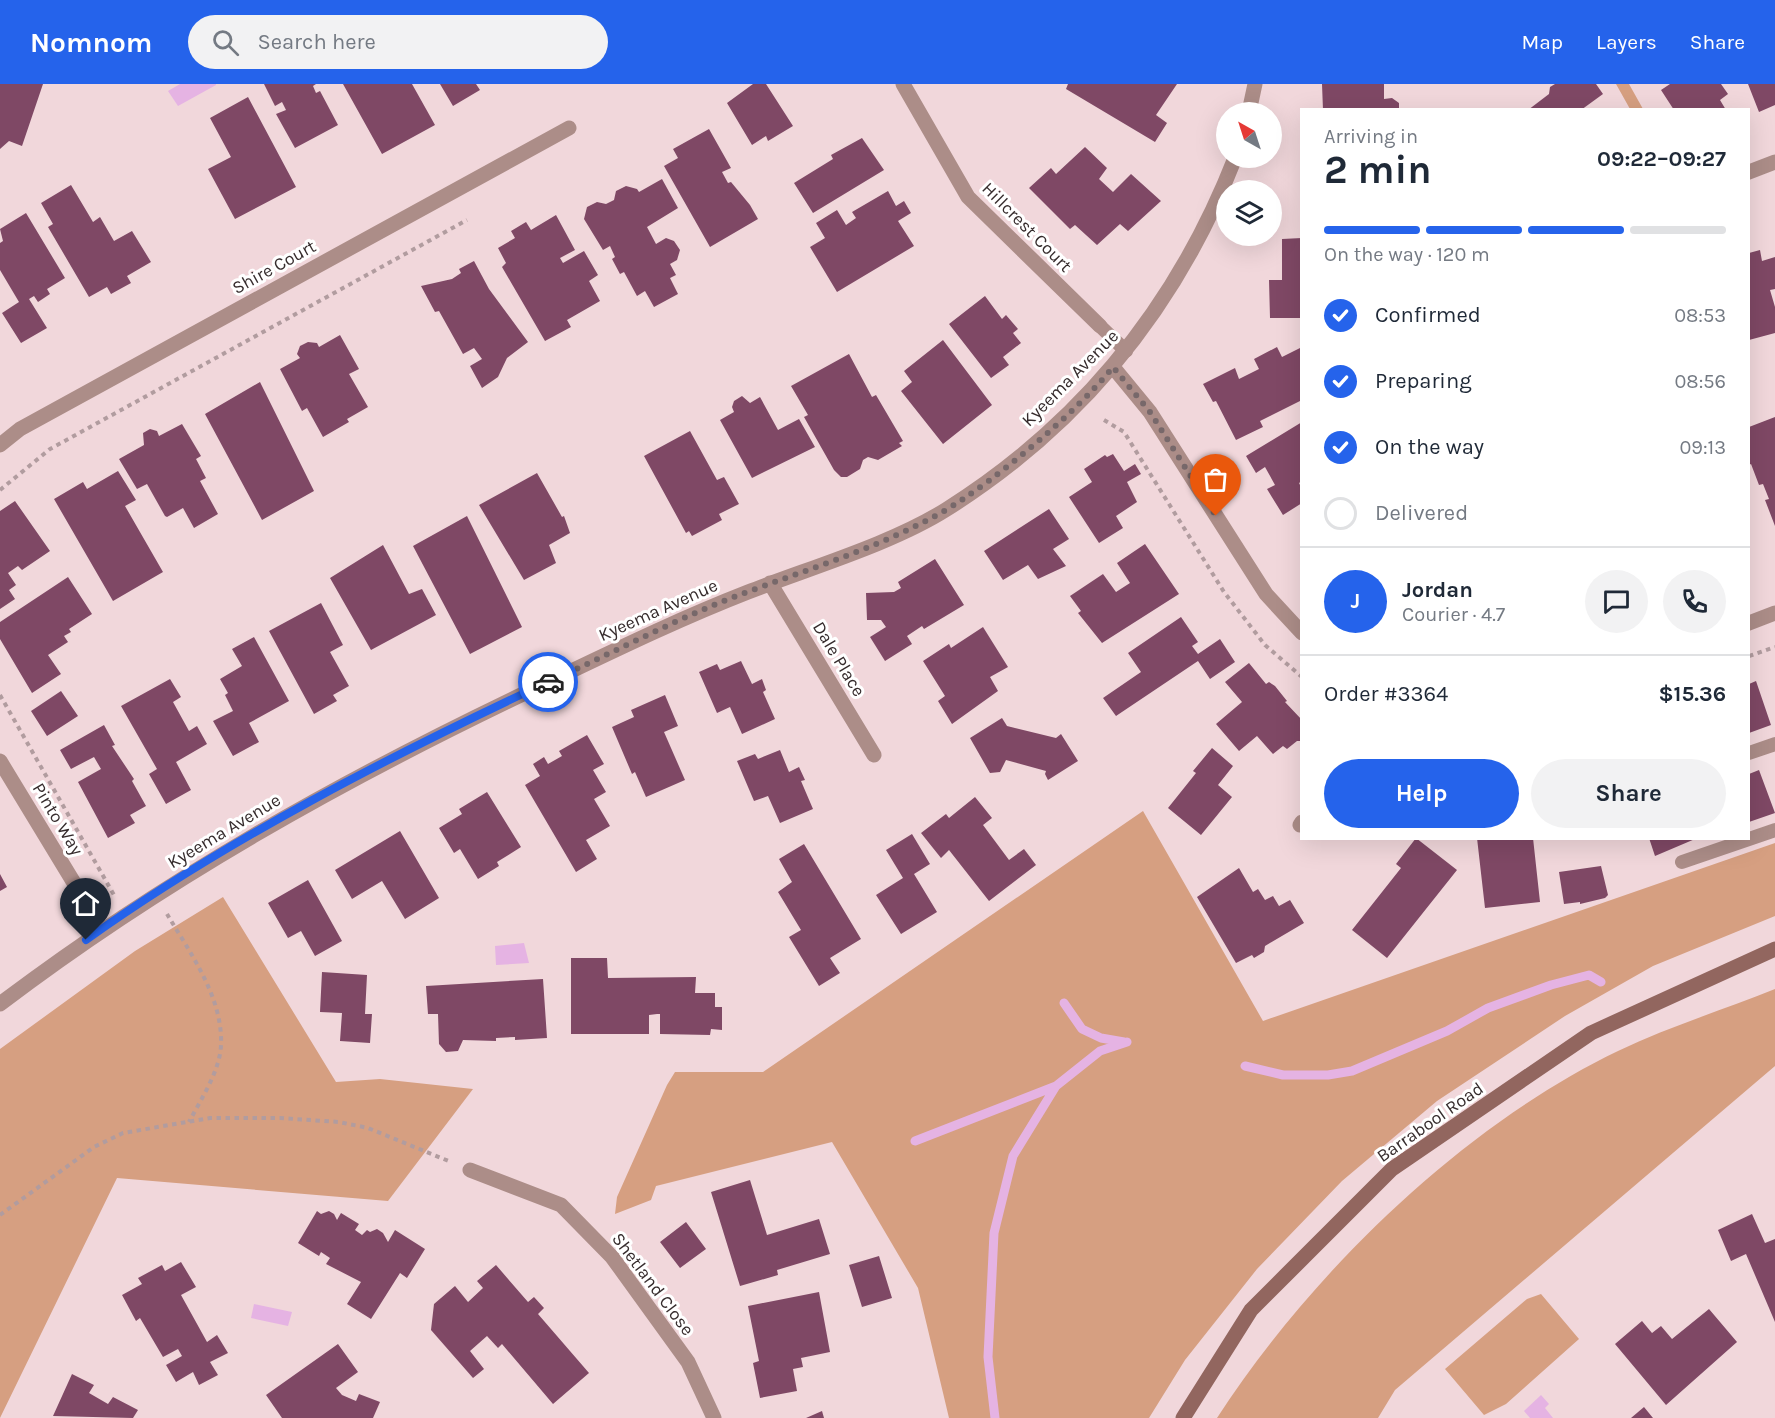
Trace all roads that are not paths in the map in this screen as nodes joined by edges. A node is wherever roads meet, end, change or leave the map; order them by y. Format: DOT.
graph roads {
  1 [pos="903,84"];
  2 [pos="1256,84"];
  3 [pos="1252,102"];
  4 [pos="569,128"];
  5 [pos="1775,162"];
  6 [pos="1231,168"];
  7 [pos="1750,172"];
  8 [pos="1100,326"];
  9 [pos="1126,351"];
  10 [pos="1113,367"];
  11 [pos="0,445"];
  12 [pos="770,583"];
  13 [pos="1775,613"];
  14 [pos="1750,622"];
  15 [pos="1300,631"];
  16 [pos="1775,744"];
  17 [pos="1750,753"];
  18 [pos="874,755"];
  19 [pos="0,761"];
  20 [pos="1775,830"];
  21 [pos="1750,839"];
  22 [pos="1746,840"];
  23 [pos="1682,862"];
  24 [pos="102,929"];
  25 [pos="1775,949"];
  26 [pos="0,1004"];
  27 [pos="470,1170"];
  28 [pos="714,1418"];
  29 [pos="1183,1418"];
  1 -- 8 [label="street, Hillcrest Court"];
  2 -- 3 [label="street"];
  4 -- 11 [label="street, Shire Court"];
  5 -- 7 [label="street"];
  6 -- 9 [label="street, Kyeema Avenue"];
  8 -- 9 [label="lane, Hillcrest Court"];
  9 -- 10 [label="street, Kyeema Avenue"];
  10 -- 12 [label="street, Kyeema Avenue"];
  10 -- 15 [label="street"];
  12 -- 18 [label="street, Dale Place"];
  12 -- 24 [label="street, Kyeema Avenue"];
  13 -- 14 [label="street"];
  16 -- 17 [label="lane"];
  19 -- 24 [label="street, Pinto Way"];
  20 -- 21 [label="lane"];
  22 -- 23 [label="lane"];
  24 -- 26 [label="street, Kyeema Avenue"];
  25 -- 29 [label="main road, Barrabool Road"];
  27 -- 28 [label="street, Shetland Close"];
}
